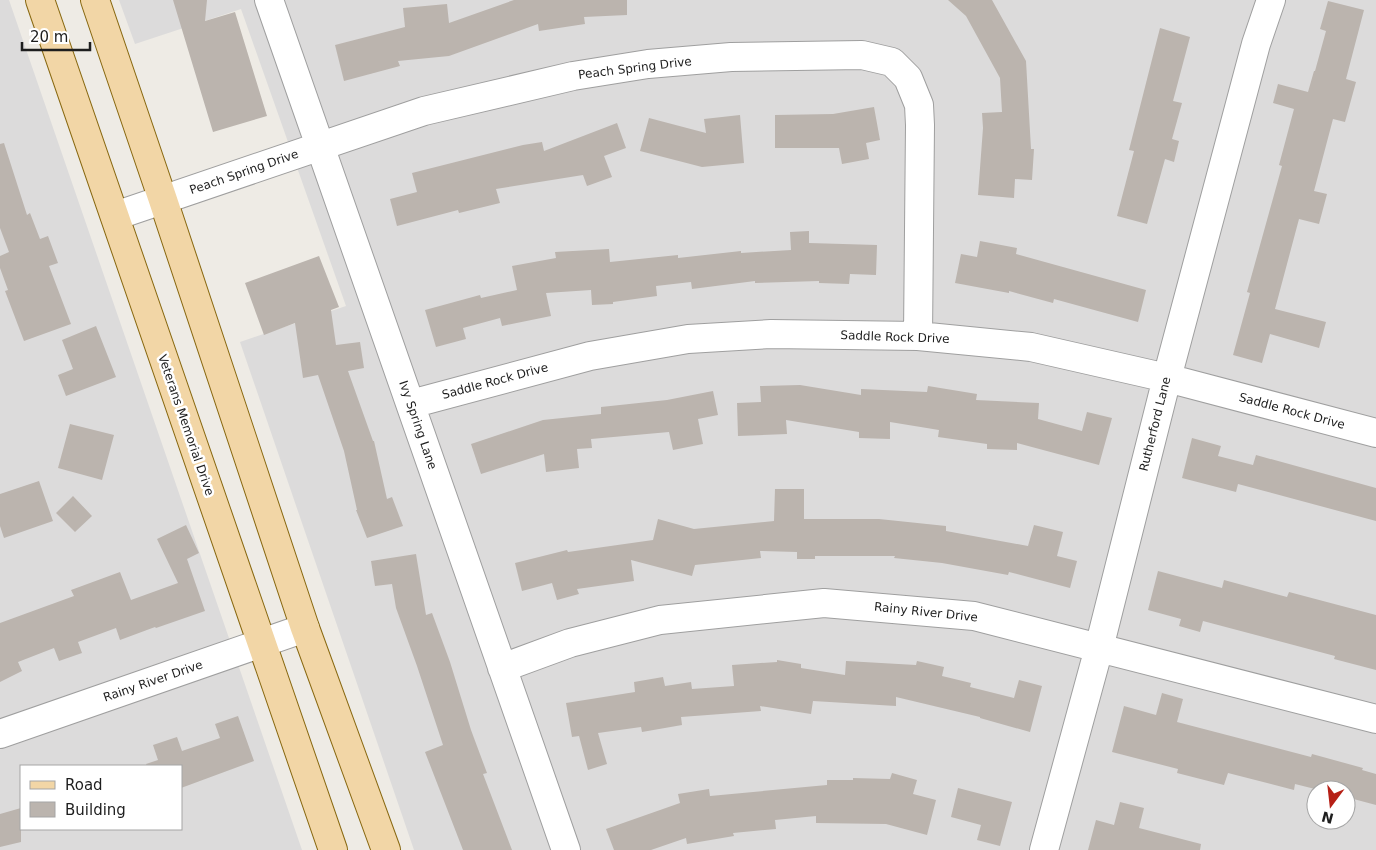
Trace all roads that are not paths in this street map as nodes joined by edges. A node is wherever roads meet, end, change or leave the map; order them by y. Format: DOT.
graph roads {
  1 [pos="40,0"];
  2 [pos="95,0"];
  3 [pos="269,0"];
  4 [pos="1271,0"];
  5 [pos="321,146"];
  6 [pos="163,200"];
  7 [pos="115,216"];
  8 [pos="918,336"];
  9 [pos="1167,378"];
  10 [pos="411,404"];
  11 [pos="1376,433"];
  12 [pos="305,628"];
  13 [pos="261,644"];
  14 [pos="1099,648"];
  15 [pos="502,668"];
  16 [pos="1376,719"];
  17 [pos="0,734"];
  18 [pos="333,850"];
  19 [pos="386,850"];
  20 [pos="566,850"];
  21 [pos="1044,850"];
  1 -- 7 [label="main road, Veterans Memorial Drive"];
  2 -- 6 [label="main road"];
  3 -- 5 [label="street, Ivy Spring Lane"];
  4 -- 9 [label="street, Rutherford Lane"];
  5 -- 6 [label="street, Peach Spring Drive"];
  5 -- 8 [label="street, Peach Spring Drive"];
  5 -- 10 [label="street, Ivy Spring Lane"];
  6 -- 7 [label="street, Peach Spring Drive"];
  6 -- 12 [label="main road"];
  7 -- 13 [label="main road, Veterans Memorial Drive"];
  8 -- 9 [label="street, Saddle Rock Drive"];
  8 -- 10 [label="street, Saddle Rock Drive"];
  9 -- 11 [label="street, Saddle Rock Drive"];
  9 -- 14 [label="street, Rutherford Lane"];
  10 -- 15 [label="street, Ivy Spring Lane"];
  12 -- 13 [label="street, Rainy River Drive"];
  12 -- 19 [label="main road"];
  13 -- 17 [label="street, Rainy River Drive"];
  13 -- 18 [label="main road, Veterans Memorial Drive"];
  14 -- 15 [label="street, Rainy River Drive"];
  14 -- 16 [label="street, Rainy River Drive"];
  14 -- 21 [label="street, Rutherford Lane"];
  15 -- 20 [label="street, Ivy Spring Lane"];
}
